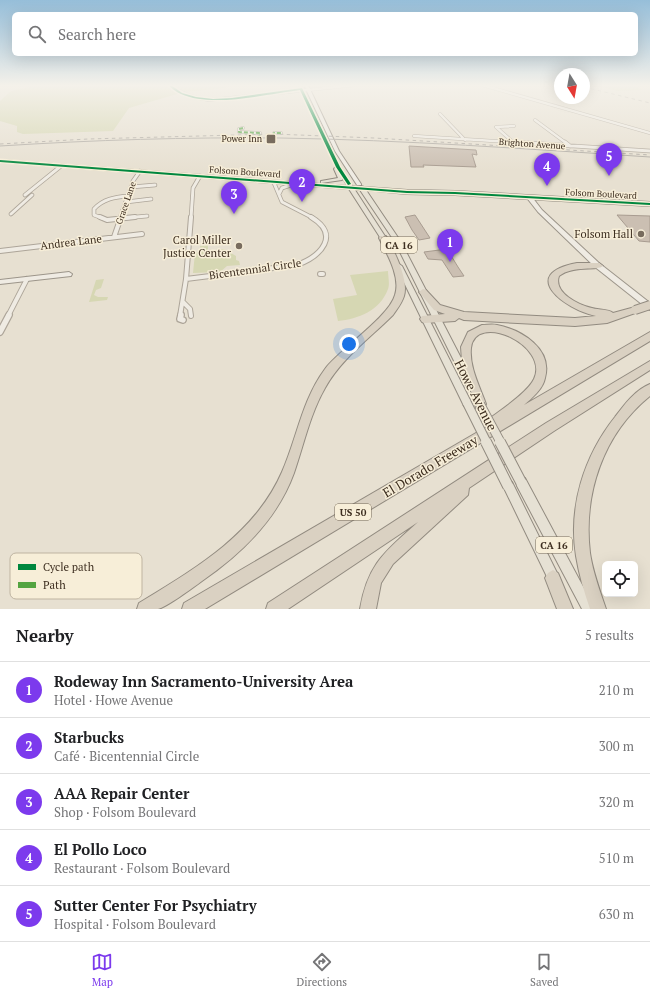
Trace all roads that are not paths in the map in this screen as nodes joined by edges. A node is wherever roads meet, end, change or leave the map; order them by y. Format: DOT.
graph roads {
  1 [pos="312,113"];
  2 [pos="319,113"];
  3 [pos="581,113"];
  4 [pos="440,114"];
  5 [pos="535,120"];
  6 [pos="514,126"];
  7 [pos="243,128"];
  8 [pos="281,133"];
  9 [pos="650,133"];
  10 [pos="259,136"];
  11 [pos="273,136"];
  12 [pos="414,136"];
  13 [pos="465,140"];
  14 [pos="514,142"];
  15 [pos="570,146"];
  16 [pos="650,151"];
  17 [pos="0,161"];
  18 [pos="61,166"];
  19 [pos="338,167"];
  20 [pos="140,171"];
  21 [pos="200,176"];
  22 [pos="323,182"];
  23 [pos="274,183"];
  24 [pos="294,184"];
  25 [pos="155,185"];
  26 [pos="350,186"];
  27 [pos="131,187"];
  28 [pos="361,187"];
  29 [pos="392,191"];
  30 [pos="432,192"];
  31 [pos="25,195"];
  32 [pos="32,195"];
  33 [pos="128,196"];
  34 [pos="278,196"];
  35 [pos="530,198"];
  36 [pos="151,199"];
  37 [pos="126,202"];
  38 [pos="650,204"];
  39 [pos="379,213"];
  40 [pos="11,214"];
  41 [pos="147,216"];
  42 [pos="120,218"];
  43 [pos="142,234"];
  44 [pos="114,237"];
  45 [pos="383,238"];
  46 [pos="0,251"];
  47 [pos="590,257"];
  48 [pos="599,266"];
  49 [pos="70,274"];
  50 [pos="27,279"];
  51 [pos="186,279"];
  52 [pos="0,282"];
  53 [pos="423,292"];
  54 [pos="183,302"];
  55 [pos="650,302"];
  56 [pos="650,306"];
  57 [pos="632,312"];
  58 [pos="181,315"];
  59 [pos="464,316"];
  60 [pos="436,318"];
  61 [pos="425,319"];
  62 [pos="183,320"];
  63 [pos="3,322"];
  64 [pos="0,332"];
  65 [pos="650,336"];
  66 [pos="650,365"];
  67 [pos="650,389"];
  68 [pos="480,404"];
  69 [pos="470,442"];
  70 [pos="487,469"];
  71 [pos="553,578"];
  72 [pos="145,609"];
  73 [pos="190,609"];
  74 [pos="274,609"];
  75 [pos="368,609"];
  76 [pos="565,609"];
  77 [pos="569,609"];
  78 [pos="589,609"];
  79 [pos="598,609"];
  1 -- 19 [label="main road"];
  2 -- 28 [label="main road"];
  3 -- 9 [label="street"];
  4 -- 13 [label="street"];
  5 -- 15 [label="street"];
  6 -- 14 [label="street"];
  7 -- 10 [label="street"];
  8 -- 11 [label="street"];
  12 -- 13 [label="street, Brighton Avenue"];
  13 -- 14 [label="street, Brighton Avenue"];
  14 -- 15 [label="street, Brighton Avenue"];
  15 -- 16 [label="street, Brighton Avenue"];
  17 -- 18 [label="main road, Folsom Boulevard"];
  18 -- 20 [label="main road, Folsom Boulevard"];
  18 -- 31 [label="street"];
  19 -- 22 [label="main road"];
  19 -- 26 [label="main road"];
  20 -- 21 [label="main road, Folsom Boulevard"];
  20 -- 27 [label="street, Grace Lane"];
  21 -- 22 [label="main road, Folsom Boulevard"];
  21 -- 23 [label="main road, Folsom Boulevard"];
  21 -- 51 [label="street"];
  22 -- 26 [label="main road, Folsom Boulevard"];
  23 -- 24 [label="main road, Folsom Boulevard"];
  23 -- 34 [label="street"];
  24 -- 26 [label="main road, Folsom Boulevard"];
  24 -- 34 [label="street"];
  25 -- 27 [label="street"];
  26 -- 28 [label="main road, Folsom Boulevard"];
  26 -- 45 [label="main road, Howe Avenue / CA 16"];
  27 -- 33 [label="street, Grace Lane"];
  28 -- 29 [label="main road, Folsom Boulevard"];
  28 -- 30 [label="main road, Folsom Boulevard"];
  28 -- 39 [label="main road, Howe Avenue / CA 16"];
  29 -- 30 [label="main road, Folsom Boulevard"];
  29 -- 39 [label="main road"];
  30 -- 35 [label="main road, Folsom Boulevard"];
  32 -- 40 [label="street"];
  33 -- 37 [label="street, Grace Lane"];
  33 -- 42 [label="street"];
  34 -- 51 [label="street, Bicentennial Circle"];
  35 -- 38 [label="main road, Folsom Boulevard"];
  35 -- 47 [label="main road"];
  36 -- 37 [label="street"];
  37 -- 42 [label="street, Grace Lane"];
  39 -- 53 [label="main road, Howe Avenue / CA 16"];
  41 -- 42 [label="street"];
  42 -- 44 [label="street, Grace Lane"];
  43 -- 44 [label="street, Andrea Lane"];
  44 -- 46 [label="street, Andrea Lane"];
  45 -- 61 [label="main road, Howe Avenue / CA 16"];
  45 -- 72 [label="highway"];
  47 -- 48 [label="main road"];
  47 -- 55 [label="main road"];
  48 -- 56 [label="main road"];
  48 -- 57 [label="highway"];
  49 -- 50 [label="main road"];
  50 -- 52 [label="main road"];
  50 -- 63 [label="street"];
  51 -- 54 [label="street"];
  53 -- 59 [label="highway"];
  53 -- 60 [label="main road, Howe Avenue / CA 16"];
  54 -- 58 [label="street"];
  54 -- 58 [label="street"];
  56 -- 57 [label="highway, bridge"];
  57 -- 59 [label="highway"];
  58 -- 62 [label="street"];
  59 -- 60 [label="highway"];
  60 -- 61 [label="highway"];
  60 -- 68 [label="main road, Howe Avenue / CA 16"];
  61 -- 71 [label="main road, Howe Avenue / CA 16, bridge"];
  63 -- 64 [label="street"];
  65 -- 69 [label="highway, El Dorado Freeway / US 50"];
  66 -- 70 [label="highway"];
  67 -- 79 [label="highway"];
  68 -- 69 [label="highway"];
  68 -- 78 [label="main road, Howe Avenue / CA 16, bridge"];
  69 -- 73 [label="highway, El Dorado Freeway / US 50"];
  70 -- 74 [label="highway"];
  70 -- 75 [label="highway"];
  71 -- 76 [label="highway"];
  71 -- 77 [label="main road, Howe Avenue"];
}
